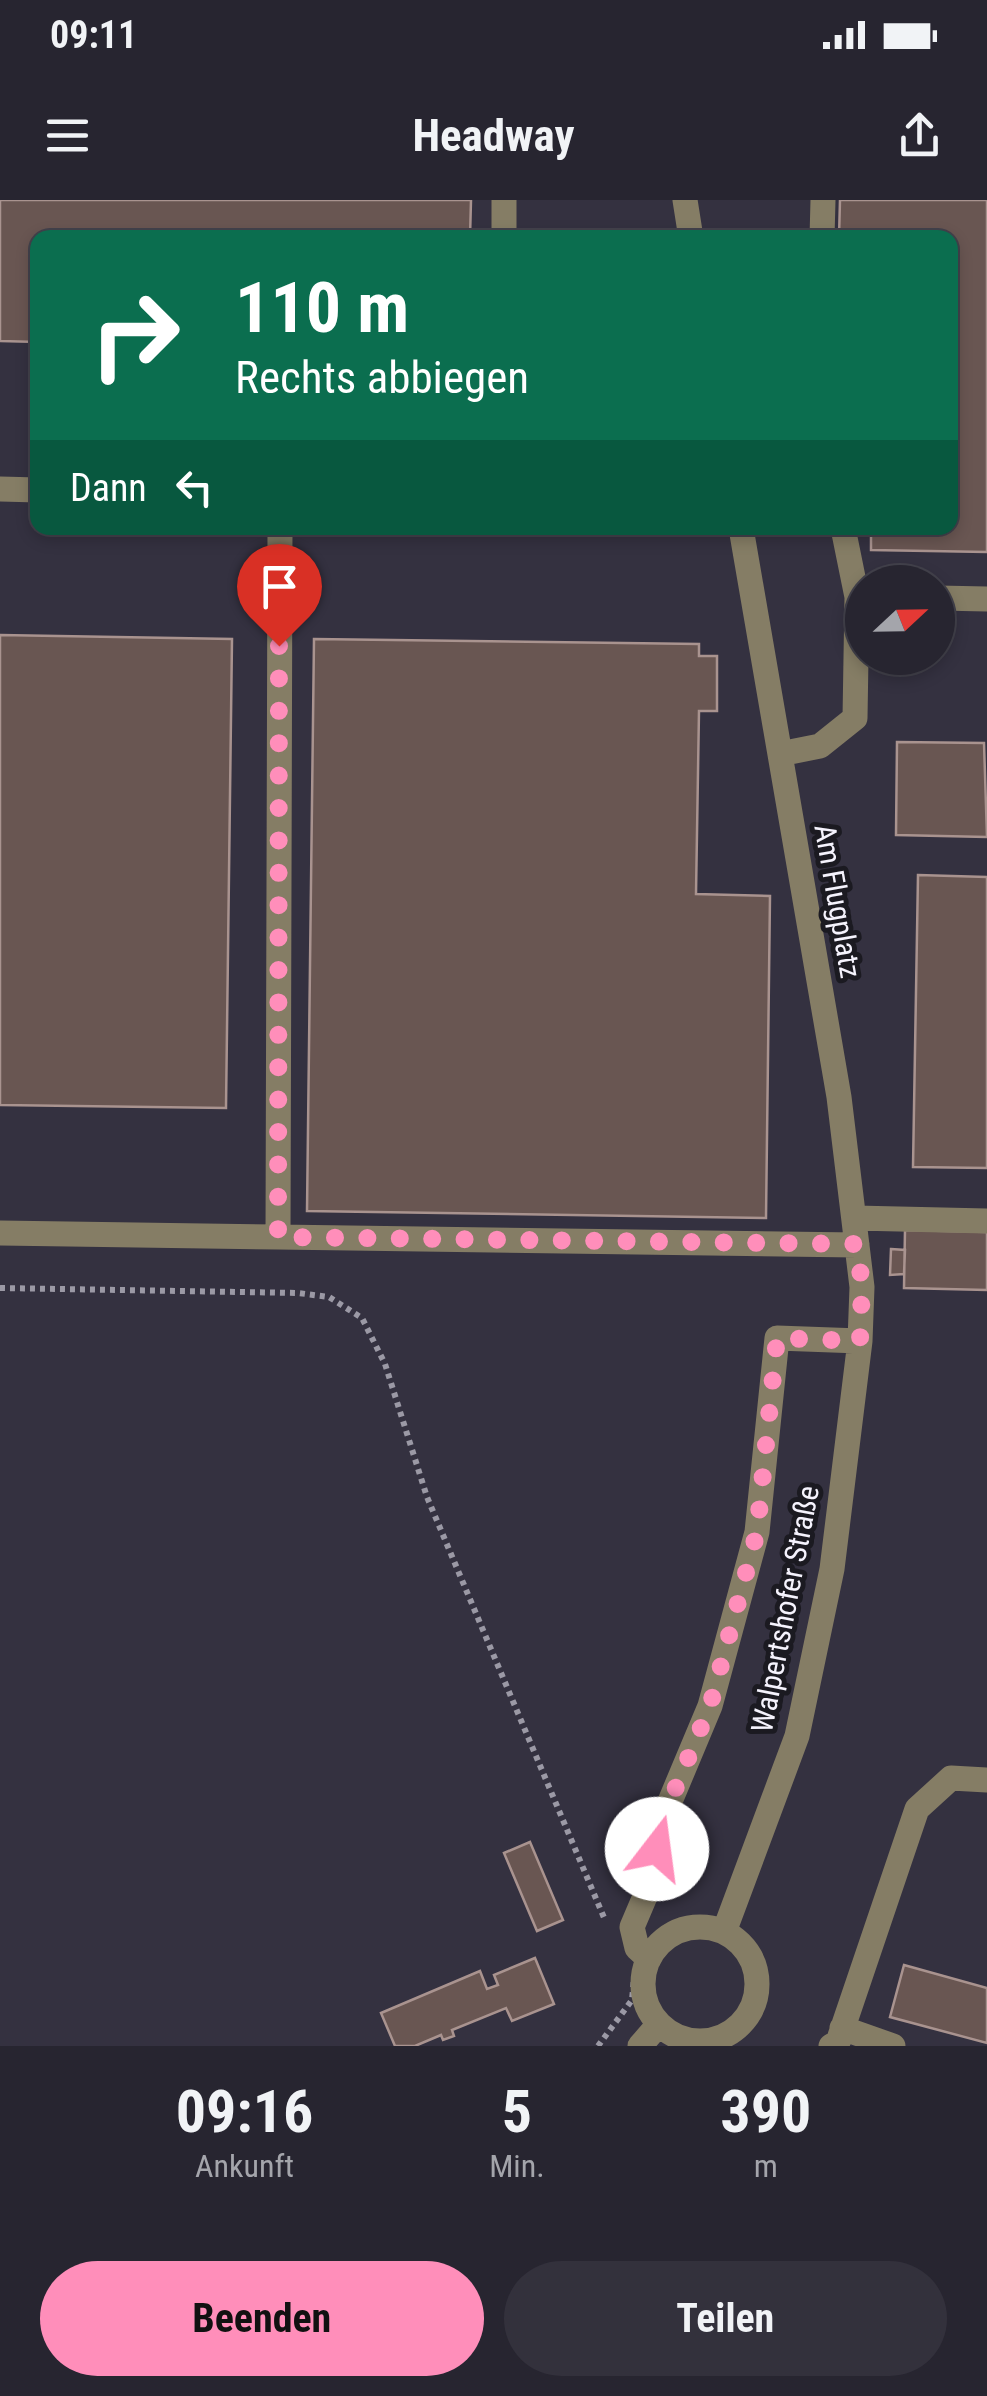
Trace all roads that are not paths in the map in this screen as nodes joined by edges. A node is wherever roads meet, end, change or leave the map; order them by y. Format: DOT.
graph roads {
  1 [pos="504,200"];
  2 [pos="685,200"];
  3 [pos="823,200"];
  4 [pos="504,230"];
  5 [pos="690,230"];
  6 [pos="822,230"];
  7 [pos="0,489"];
  8 [pos="30,490"];
  9 [pos="280,535"];
  10 [pos="742,535"];
  11 [pos="845,535"];
  12 [pos="852,565"];
  13 [pos="955,598"];
  14 [pos="987,599"];
  15 [pos="857,675"];
  16 [pos="780,754"];
  17 [pos="855,1218"];
  18 [pos="987,1221"];
  19 [pos="0,1233"];
  20 [pos="278,1237"];
  21 [pos="857,1244"];
  22 [pos="862,1286"];
  23 [pos="860,1341"];
  24 [pos="987,1780"];
  25 [pos="724,1932"];
  26 [pos="643,1953"];
  27 [pos="659,2024"];
  28 [pos="837,2037"];
  29 [pos="735,2039"];
  30 [pos="640,2046"];
  31 [pos="894,2046"];
  1 -- 4 [label="street"];
  2 -- 5 [label="street"];
  3 -- 6 [label="street"];
  7 -- 8 [label="street"];
  9 -- 20 [label="street"];
  10 -- 16 [label="street, Am Flugplatz"];
  11 -- 12 [label="street"];
  13 -- 14 [label="street"];
  15 -- 16 [label="street"];
  16 -- 17 [label="street, Am Flugplatz"];
  17 -- 18 [label="street"];
  17 -- 21 [label="street, Am Flugplatz"];
  19 -- 20 [label="street"];
  20 -- 21 [label="street"];
  21 -- 22 [label="street, Am Flugplatz"];
  22 -- 23 [label="street, Walpertshofer Straße"];
  23 -- 25 [label="street, Walpertshofer Straße"];
  23 -- 26 [label="street"];
  24 -- 28 [label="street"];
  25 -- 26 [label="street"];
  25 -- 29 [label="street"];
  26 -- 27 [label="street"];
  27 -- 29 [label="street"];
  27 -- 30 [label="street"];
  28 -- 31 [label="street"];
}
